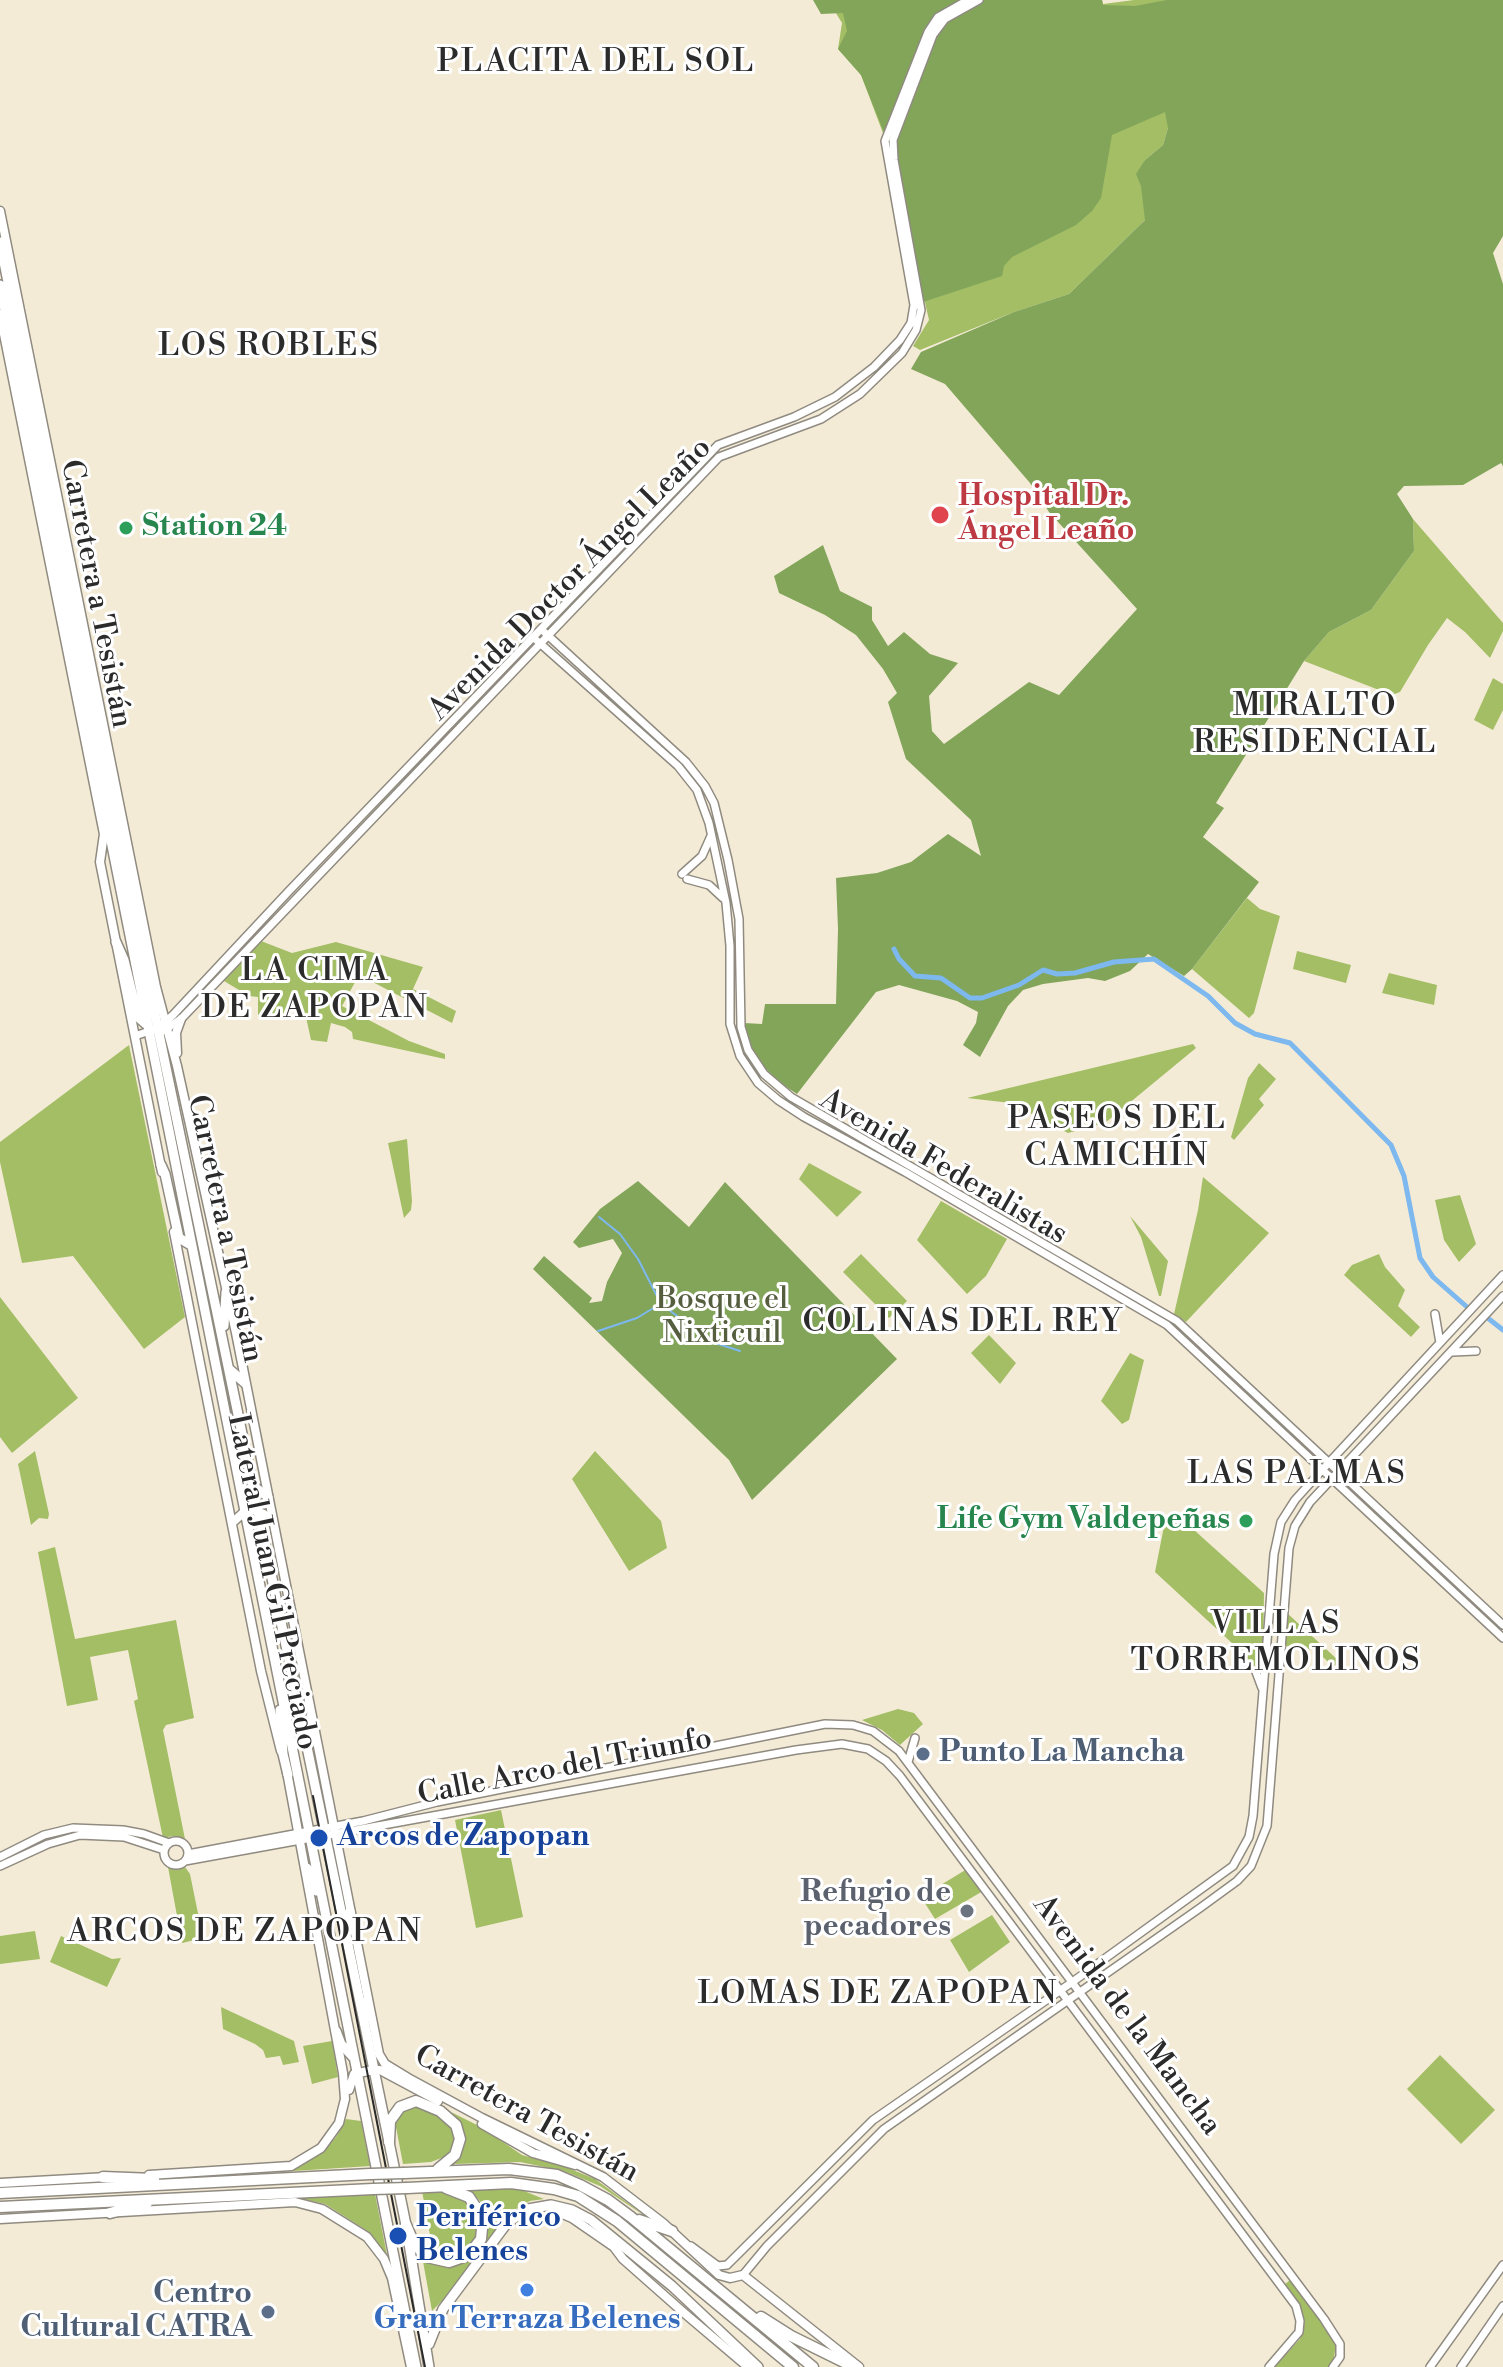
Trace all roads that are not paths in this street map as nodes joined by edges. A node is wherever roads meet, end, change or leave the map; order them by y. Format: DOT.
graph roads {
  1 [pos="968,0"];
  2 [pos="979,0"];
  3 [pos="0,211"];
  4 [pos="0,242"];
  5 [pos="0,285"];
  6 [pos="0,314"];
  7 [pos="49,459"];
  8 [pos="46,471"];
  9 [pos="54,499"];
  10 [pos="545,632"];
  11 [pos="537,640"];
  12 [pos="86,730"];
  13 [pos="712,834"];
  14 [pos="726,903"];
  15 [pos="116,942"];
  16 [pos="214,977"];
  17 [pos="181,1019"];
  18 [pos="156,1029"];
  19 [pos="135,1037"];
  20 [pos="177,1064"];
  21 [pos="161,1165"];
  22 [pos="191,1245"];
  23 [pos="1503,1275"];
  24 [pos="1490,1290"];
  25 [pos="226,1292"];
  26 [pos="1501,1297"];
  27 [pos="1435,1314"];
  28 [pos="224,1342"];
  29 [pos="1440,1343"];
  30 [pos="1476,1351"];
  31 [pos="1450,1353"];
  32 [pos="229,1368"];
  33 [pos="245,1383"];
  34 [pos="1329,1462"];
  35 [pos="1323,1469"];
  36 [pos="1339,1471"];
  37 [pos="1333,1478"];
  38 [pos="252,1485"];
  39 [pos="268,1497"];
  40 [pos="257,1511"];
  41 [pos="244,1512"];
  42 [pos="232,1523"];
  43 [pos="272,1523"];
  44 [pos="1278,1532"];
  45 [pos="1291,1537"];
  46 [pos="1503,1625"];
  47 [pos="1503,1638"];
  48 [pos="1256,1672"];
  49 [pos="281,1691"];
  50 [pos="1264,1693"];
  51 [pos="311,1716"];
  52 [pos="839,1723"];
  53 [pos="765,1737"];
  54 [pos="915,1738"];
  55 [pos="860,1746"];
  56 [pos="769,1754"];
  57 [pos="908,1764"];
  58 [pos="312,1770"];
  59 [pos="288,1775"];
  60 [pos="1253,1816"];
  61 [pos="1267,1818"];
  62 [pos="330,1832"];
  63 [pos="305,1837"];
  64 [pos="166,1846"];
  65 [pos="0,1857"];
  66 [pos="186,1858"];
  67 [pos="0,1866"];
  68 [pos="307,1868"];
  69 [pos="350,1911"];
  70 [pos="328,1925"];
  71 [pos="349,1950"];
  72 [pos="1071,1983"];
  73 [pos="1060,1990"];
  74 [pos="1079,1994"];
  75 [pos="358,1998"];
  76 [pos="1068,2001"];
  77 [pos="371,2018"];
  78 [pos="336,2031"];
  79 [pos="370,2058"];
  80 [pos="355,2059"];
  81 [pos="373,2070"];
  82 [pos="357,2072"];
  83 [pos="343,2108"];
  84 [pos="389,2142"];
  85 [pos="587,2168"];
  86 [pos="435,2171"];
  87 [pos="103,2177"];
  88 [pos="216,2182"];
  89 [pos="0,2183"];
  90 [pos="436,2186"];
  91 [pos="377,2191"];
  92 [pos="0,2193"];
  93 [pos="166,2198"];
  94 [pos="0,2207"];
  95 [pos="522,2211"];
  96 [pos="110,2213"];
  97 [pos="631,2217"];
  98 [pos="0,2219"];
  99 [pos="406,2225"];
  100 [pos="672,2231"];
  101 [pos="757,2235"];
  102 [pos="391,2243"];
  103 [pos="691,2246"];
  104 [pos="767,2246"];
  105 [pos="1503,2265"];
  106 [pos="743,2275"];
  107 [pos="392,2278"];
  108 [pos="715,2287"];
  109 [pos="1503,2306"];
  110 [pos="443,2309"];
  111 [pos="406,2316"];
  112 [pos="421,2319"];
  113 [pos="429,2344"];
  114 [pos="414,2367"];
  115 [pos="431,2367"];
  116 [pos="748,2367"];
  117 [pos="758,2367"];
  118 [pos="790,2367"];
  119 [pos="813,2367"];
  120 [pos="857,2367"];
  121 [pos="1269,2367"];
  122 [pos="1333,2367"];
  123 [pos="1430,2367"];
  124 [pos="1461,2367"];
  1 -- 10 [label="street, Avenida Doctor Ángel Leaño"];
  2 -- 10 [label="street, Avenida Doctor Ángel Leaño"];
  3 -- 7 [label="main road"];
  4 -- 8 [label="main road, Carretera a Tesistán"];
  5 -- 12 [label="main road, Carretera a Tesistán"];
  6 -- 12 [label="main road, Lateral Juan Gil Preciado"];
  7 -- 8 [label="main road"];
  7 -- 9 [label="main road"];
  8 -- 9 [label="main road, Carretera a Tesistán"];
  9 -- 18 [label="main road, Carretera a Tesistán"];
  10 -- 11 [label="street, Avenida Doctor Ángel Leaño"];
  10 -- 34 [label="street, Avenida Federalistas"];
  11 -- 13 [label="street, Avenida Federalistas"];
  11 -- 16 [label="street, Avenida Doctor Ángel Leaño"];
  12 -- 15 [label="main road, Lateral Juan Gil Preciado"];
  12 -- 18 [label="main road, Carretera a Tesistán"];
  13 -- 14 [label="street, Avenida Federalistas"];
  13 -- 14 [label="street"];
  14 -- 35 [label="street, Avenida Federalistas"];
  15 -- 18 [label="main road"];
  15 -- 19 [label="main road, Lateral Juan Gil Preciado"];
  16 -- 17 [label="street, Avenida Doctor Ángel Leaño"];
  16 -- 18 [label="street, Avenida Doctor Ángel Leaño"];
  17 -- 18 [label="street, Avenida Doctor Ángel Leaño"];
  17 -- 20 [label="main road"];
  18 -- 19 [label="street"];
  18 -- 20 [label="main road"];
  18 -- 22 [label="main road, Carretera a Tesistán"];
  18 -- 28 [label="main road, Carretera a Tesistán"];
  19 -- 21 [label="main road, Lateral Juan Gil Preciado"];
  20 -- 25 [label="main road, Carretera Tesistán"];
  21 -- 22 [label="main road"];
  21 -- 42 [label="main road, Lateral Juan Gil Preciado"];
  22 -- 41 [label="main road, Carretera a Tesistán"];
  23 -- 24 [label="street"];
  24 -- 26 [label="street"];
  24 -- 29 [label="street"];
  25 -- 28 [label="main road"];
  25 -- 33 [label="main road, Carretera Tesistán"];
  26 -- 31 [label="street"];
  27 -- 29 [label="street"];
  28 -- 32 [label="main road, Carretera a Tesistán"];
  29 -- 34 [label="street"];
  30 -- 31 [label="street"];
  31 -- 36 [label="street"];
  32 -- 33 [label="main road"];
  32 -- 38 [label="main road, Carretera a Tesistán"];
  33 -- 39 [label="main road, Carretera Tesistán"];
  34 -- 35 [label="street"];
  34 -- 36 [label="street, Avenida Federalistas"];
  35 -- 37 [label="street, Avenida Federalistas"];
  35 -- 44 [label="street"];
  36 -- 37 [label="street"];
  36 -- 46 [label="street, Avenida Federalistas"];
  37 -- 45 [label="street"];
  37 -- 47 [label="street, Avenida Federalistas"];
  38 -- 39 [label="main road"];
  38 -- 40 [label="main road, Carretera a Tesistán"];
  39 -- 43 [label="main road, Carretera Tesistán"];
  40 -- 41 [label="main road"];
  40 -- 43 [label="main road"];
  40 -- 58 [label="main road, Carretera a Tesistán"];
  41 -- 42 [label="main road"];
  41 -- 49 [label="main road, Carretera a Tesistán"];
  42 -- 59 [label="main road, Lateral Juan Gil Preciado"];
  43 -- 51 [label="main road, Carretera Tesistán"];
  44 -- 45 [label="street"];
  44 -- 50 [label="street"];
  45 -- 61 [label="street"];
  48 -- 50 [label="street"];
  49 -- 59 [label="main road"];
  49 -- 63 [label="main road, Carretera a Tesistán"];
  50 -- 60 [label="street"];
  51 -- 58 [label="main road"];
  51 -- 62 [label="main road, Carretera Tesistán"];
  52 -- 53 [label="street, Calle Arco del Triunfo"];
  52 -- 57 [label="street, Avenida de la Mancha"];
  53 -- 56 [label="street"];
  53 -- 62 [label="street, Calle Arco del Triunfo"];
  54 -- 57 [label="street"];
  55 -- 56 [label="street, Calle Arco del Triunfo"];
  55 -- 73 [label="street, Avenida de la Mancha"];
  56 -- 62 [label="street, Calle Arco del Triunfo"];
  57 -- 72 [label="street, Avenida de la Mancha"];
  58 -- 62 [label="main road, Carretera a Tesistán"];
  59 -- 63 [label="main road, Lateral Juan Gil Preciado"];
  60 -- 61 [label="street"];
  60 -- 72 [label="street"];
  61 -- 74 [label="street"];
  62 -- 63 [label="street, Calle Arco del Triunfo"];
  62 -- 69 [label="main road, Carretera Tesistán"];
  62 -- 71 [label="main road, Carretera a Tesistán"];
  63 -- 66 [label="street, Calle Arco del Triunfo"];
  63 -- 68 [label="main road, Lateral Juan Gil Preciado"];
  63 -- 70 [label="main road, Carretera a Tesistán"];
  64 -- 65 [label="street"];
  64 -- 66 [label="street"];
  64 -- 66 [label="street"];
  64 -- 67 [label="street"];
  68 -- 70 [label="main road"];
  68 -- 78 [label="main road, Lateral Juan Gil Preciado"];
  69 -- 71 [label="main road"];
  69 -- 77 [label="main road, Carretera Tesistán"];
  70 -- 80 [label="main road, Carretera a Tesistán"];
  71 -- 75 [label="main road, Carretera a Tesistán"];
  72 -- 73 [label="street"];
  72 -- 74 [label="street, Avenida de la Mancha"];
  73 -- 76 [label="street, Avenida de la Mancha"];
  73 -- 101 [label="street"];
  74 -- 76 [label="street"];
  74 -- 122 [label="street, Avenida de la Mancha"];
  75 -- 77 [label="main road"];
  75 -- 79 [label="main road, Carretera a Tesistán"];
  76 -- 104 [label="street"];
  76 -- 121 [label="street, Avenida de la Mancha"];
  77 -- 85 [label="main road, Carretera Tesistán"];
  78 -- 80 [label="main road"];
  78 -- 83 [label="main road, Lateral Juan Gil Preciado"];
  79 -- 80 [label="main road"];
  79 -- 81 [label="main road, Carretera a Tesistán"];
  80 -- 82 [label="main road, Carretera a Tesistán"];
  81 -- 82 [label="main road"];
  81 -- 84 [label="main road, Carretera a Tesistán"];
  81 -- 85 [label="main road"];
  82 -- 83 [label="main road"];
  82 -- 91 [label="main road, Carretera a Tesistán"];
  83 -- 87 [label="main road, Lateral Juan Gil Preciado"];
  84 -- 86 [label="highway"];
  84 -- 99 [label="main road, Carretera a Tesistán"];
  85 -- 100 [label="main road, Carretera Tesistán"];
  86 -- 88 [label="highway, bridge"];
  86 -- 97 [label="highway"];
  87 -- 88 [label="highway"];
  87 -- 89 [label="main road"];
  88 -- 92 [label="highway"];
  90 -- 91 [label="highway, bridge"];
  90 -- 99 [label="highway"];
  90 -- 118 [label="highway"];
  91 -- 93 [label="highway"];
  91 -- 102 [label="main road, Carretera a Tesistán"];
  93 -- 94 [label="highway"];
  93 -- 96 [label="highway"];
  95 -- 110 [label="main road"];
  95 -- 116 [label="main road"];
  95 -- 117 [label="main road"];
  96 -- 98 [label="main road"];
  96 -- 107 [label="main road"];
  97 -- 100 [label="highway"];
  97 -- 108 [label="highway"];
  99 -- 112 [label="main road, Carretera a Tesistán"];
  100 -- 103 [label="main road, Carretera Tesistán"];
  101 -- 103 [label="street"];
  101 -- 104 [label="street"];
  102 -- 107 [label="main road"];
  102 -- 111 [label="main road"];
  103 -- 106 [label="main road, Carretera Tesistán"];
  104 -- 106 [label="street"];
  105 -- 123 [label="street"];
  106 -- 120 [label="main road"];
  107 -- 114 [label="main road"];
  108 -- 119 [label="highway"];
  108 -- 120 [label="highway"];
  109 -- 124 [label="street"];
  110 -- 112 [label="main road"];
  110 -- 113 [label="main road"];
  111 -- 112 [label="main road"];
  111 -- 114 [label="main road"];
  112 -- 113 [label="main road"];
  112 -- 115 [label="main road, Carretera a Tesistán"];
  113 -- 115 [label="main road"];
}
